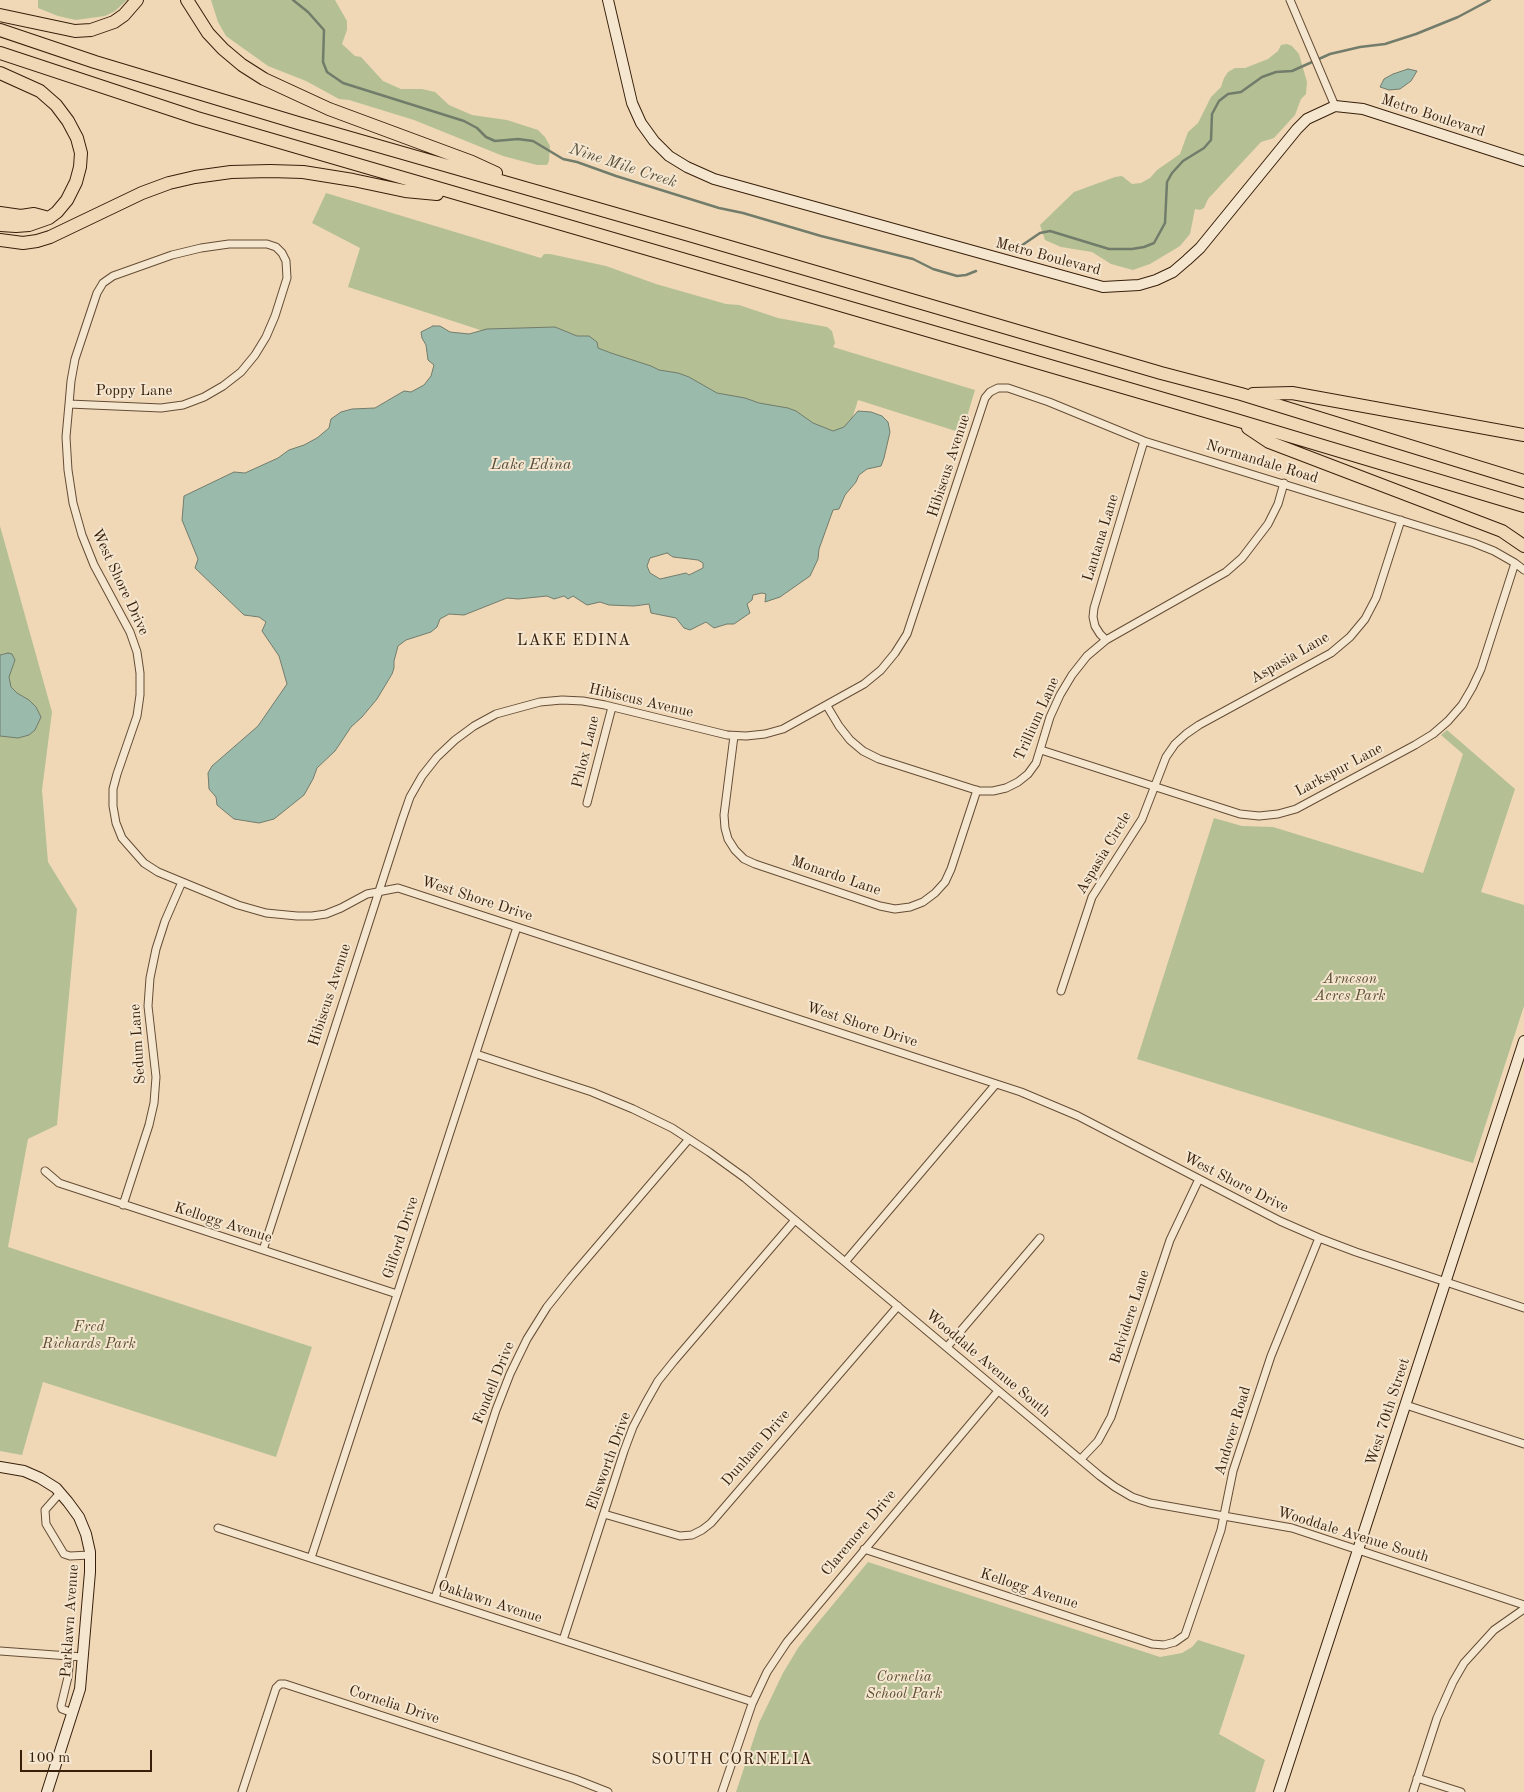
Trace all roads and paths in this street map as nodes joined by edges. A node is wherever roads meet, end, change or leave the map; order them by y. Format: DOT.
graph roads {
  1 [pos="137,0"];
  2 [pos="188,0"];
  3 [pos="608,0"];
  4 [pos="1290,0"];
  5 [pos="0,15"];
  6 [pos="0,30"];
  7 [pos="0,53"];
  8 [pos="0,73"];
  9 [pos="1335,106"];
  10 [pos="1524,161"];
  11 [pos="534,190"];
  12 [pos="465,196"];
  13 [pos="0,213"];
  14 [pos="49,218"];
  15 [pos="0,225"];
  16 [pos="0,240"];
  17 [pos="258,243"];
  18 [pos="990,392"];
  19 [pos="1241,394"];
  20 [pos="69,404"];
  21 [pos="1236,420"];
  22 [pos="1524,435"];
  23 [pos="1144,441"];
  24 [pos="1524,481"];
  25 [pos="1284,483"];
  26 [pos="1524,506"];
  27 [pos="1401,520"];
  28 [pos="1524,546"];
  29 [pos="1515,563"];
  30 [pos="1524,570"];
  31 [pos="1106,640"];
  32 [pos="827,706"];
  33 [pos="612,707"];
  34 [pos="734,736"];
  35 [pos="1040,750"];
  36 [pos="1154,787"];
  37 [pos="977,790"];
  38 [pos="587,804"];
  39 [pos="182,882"];
  40 [pos="378,891"];
  41 [pos="517,927"];
  42 [pos="1060,991"];
  43 [pos="1524,1041"];
  44 [pos="476,1054"];
  45 [pos="996,1084"];
  46 [pos="690,1139"];
  47 [pos="45,1170"];
  48 [pos="1199,1179"];
  49 [pos="123,1205"];
  50 [pos="795,1220"];
  51 [pos="1040,1238"];
  52 [pos="1319,1238"];
  53 [pos="263,1250"];
  54 [pos="845,1262"];
  55 [pos="1446,1281"];
  56 [pos="397,1294"];
  57 [pos="898,1306"];
  58 [pos="1524,1308"];
  59 [pos="947,1347"];
  60 [pos="998,1391"];
  61 [pos="1406,1405"];
  62 [pos="1524,1444"];
  63 [pos="1081,1459"];
  64 [pos="0,1467"];
  65 [pos="60,1493"];
  66 [pos="604,1514"];
  67 [pos="1225,1516"];
  68 [pos="218,1528"];
  69 [pos="864,1549"];
  70 [pos="1358,1550"];
  71 [pos="90,1555"];
  72 [pos="311,1558"];
  73 [pos="435,1598"];
  74 [pos="1524,1605"];
  75 [pos="1524,1609"];
  76 [pos="1185,1636"];
  77 [pos="563,1640"];
  78 [pos="0,1651"];
  79 [pos="70,1656"];
  80 [pos="84,1657"];
  81 [pos="753,1702"];
  82 [pos="73,1713"];
  83 [pos="1417,1778"];
  84 [pos="47,1792"];
  85 [pos="242,1792"];
  86 [pos="608,1792"];
  87 [pos="722,1792"];
  88 [pos="1279,1792"];
  89 [pos="1413,1792"];
  90 [pos="1461,1792"];
  1 -- 5 [label="highway"];
  2 -- 11 [label="highway"];
  3 -- 9 [label="street, Metro Boulevard"];
  4 -- 9 [label="street"];
  6 -- 11 [label="highway"];
  7 -- 12 [label="highway"];
  8 -- 14 [label="highway"];
  9 -- 10 [label="street, Metro Boulevard"];
  11 -- 19 [label="highway"];
  12 -- 16 [label="highway"];
  12 -- 21 [label="highway"];
  13 -- 14 [label="highway"];
  14 -- 15 [label="highway"];
  17 -- 20 [label="street, West Shore Drive"];
  17 -- 20 [label="street, Poppy Lane"];
  18 -- 23 [label="street, Normandale Road"];
  18 -- 32 [label="street, Hibiscus Avenue"];
  19 -- 22 [label="highway"];
  19 -- 24 [label="highway"];
  20 -- 39 [label="street, West Shore Drive"];
  21 -- 26 [label="highway"];
  21 -- 28 [label="highway"];
  23 -- 25 [label="street, Normandale Road"];
  23 -- 31 [label="street, Lantana Lane"];
  25 -- 27 [label="street, Normandale Road"];
  25 -- 31 [label="street, Trillium Lane"];
  27 -- 29 [label="street, Normandale Road"];
  27 -- 36 [label="street, Aspasia Lane"];
  29 -- 30 [label="street, Normandale Road"];
  29 -- 36 [label="street, Larkspur Lane"];
  31 -- 35 [label="street, Trillium Lane"];
  32 -- 34 [label="street, Hibiscus Avenue"];
  32 -- 37 [label="street, Trillium Lane"];
  33 -- 34 [label="street, Hibiscus Avenue"];
  33 -- 38 [label="street, Phlox Lane"];
  33 -- 40 [label="street, Hibiscus Avenue"];
  34 -- 37 [label="street, Monardo Lane"];
  35 -- 36 [label="street, Larkspur Lane"];
  35 -- 37 [label="street, Trillium Lane"];
  36 -- 42 [label="street, Aspasia Circle"];
  39 -- 40 [label="street, West Shore Drive"];
  39 -- 49 [label="street, Sedum Lane"];
  40 -- 41 [label="street, West Shore Drive"];
  40 -- 53 [label="street, Hibiscus Avenue"];
  41 -- 44 [label="street, Gilford Drive"];
  41 -- 45 [label="street, West Shore Drive"];
  43 -- 55 [label="street, West 70th Street"];
  44 -- 46 [label="street, Wooddale Avenue South"];
  44 -- 56 [label="street, Gilford Drive"];
  45 -- 48 [label="street, West Shore Drive"];
  45 -- 54 [label="street"];
  46 -- 50 [label="street, Wooddale Avenue South"];
  46 -- 73 [label="street, Fondell Drive"];
  47 -- 49 [label="street, Kellogg Avenue"];
  48 -- 52 [label="street, West Shore Drive"];
  48 -- 63 [label="street, Belvidere Lane"];
  49 -- 53 [label="street, Kellogg Avenue"];
  50 -- 54 [label="street, Wooddale Avenue South"];
  50 -- 66 [label="street, Ellsworth Drive"];
  51 -- 59 [label="street"];
  52 -- 55 [label="street, West Shore Drive"];
  52 -- 67 [label="street, Andover Road"];
  53 -- 56 [label="street, Kellogg Avenue"];
  54 -- 57 [label="street, Wooddale Avenue South"];
  55 -- 58 [label="street, West Shore Drive"];
  55 -- 61 [label="street, West 70th Street"];
  56 -- 72 [label="street, Gilford Drive"];
  57 -- 59 [label="street, Wooddale Avenue South"];
  57 -- 66 [label="street, Dunham Drive"];
  59 -- 60 [label="street, Wooddale Avenue South"];
  60 -- 63 [label="street, Wooddale Avenue South"];
  60 -- 69 [label="street, Claremore Drive"];
  61 -- 62 [label="street"];
  61 -- 70 [label="street, West 70th Street"];
  63 -- 67 [label="street, Wooddale Avenue South"];
  64 -- 65 [label="street, Parklawn Avenue"];
  65 -- 71 [label="street, Parklawn Avenue"];
  65 -- 71 [label="street"];
  66 -- 77 [label="street, Ellsworth Drive"];
  67 -- 70 [label="street, Wooddale Avenue South"];
  67 -- 76 [label="street, Andover Road"];
  68 -- 72 [label="street, Oaklawn Avenue"];
  69 -- 76 [label="street, Kellogg Avenue"];
  69 -- 81 [label="street, Claremore Drive"];
  70 -- 74 [label="street, Wooddale Avenue South"];
  70 -- 88 [label="street, West 70th Street"];
  71 -- 80 [label="street, Parklawn Avenue"];
  72 -- 73 [label="street, Oaklawn Avenue"];
  73 -- 77 [label="street, Oaklawn Avenue"];
  75 -- 83 [label="street"];
  77 -- 81 [label="street, Oaklawn Avenue"];
  78 -- 79 [label="street"];
  79 -- 80 [label="street"];
  79 -- 82 [label="street"];
  80 -- 82 [label="street, Parklawn Avenue"];
  81 -- 87 [label="street, Claremore Drive"];
  82 -- 84 [label="street, Parklawn Avenue"];
  83 -- 89 [label="street"];
  83 -- 90 [label="street"];
  85 -- 86 [label="street, Cornelia Drive"];
}
